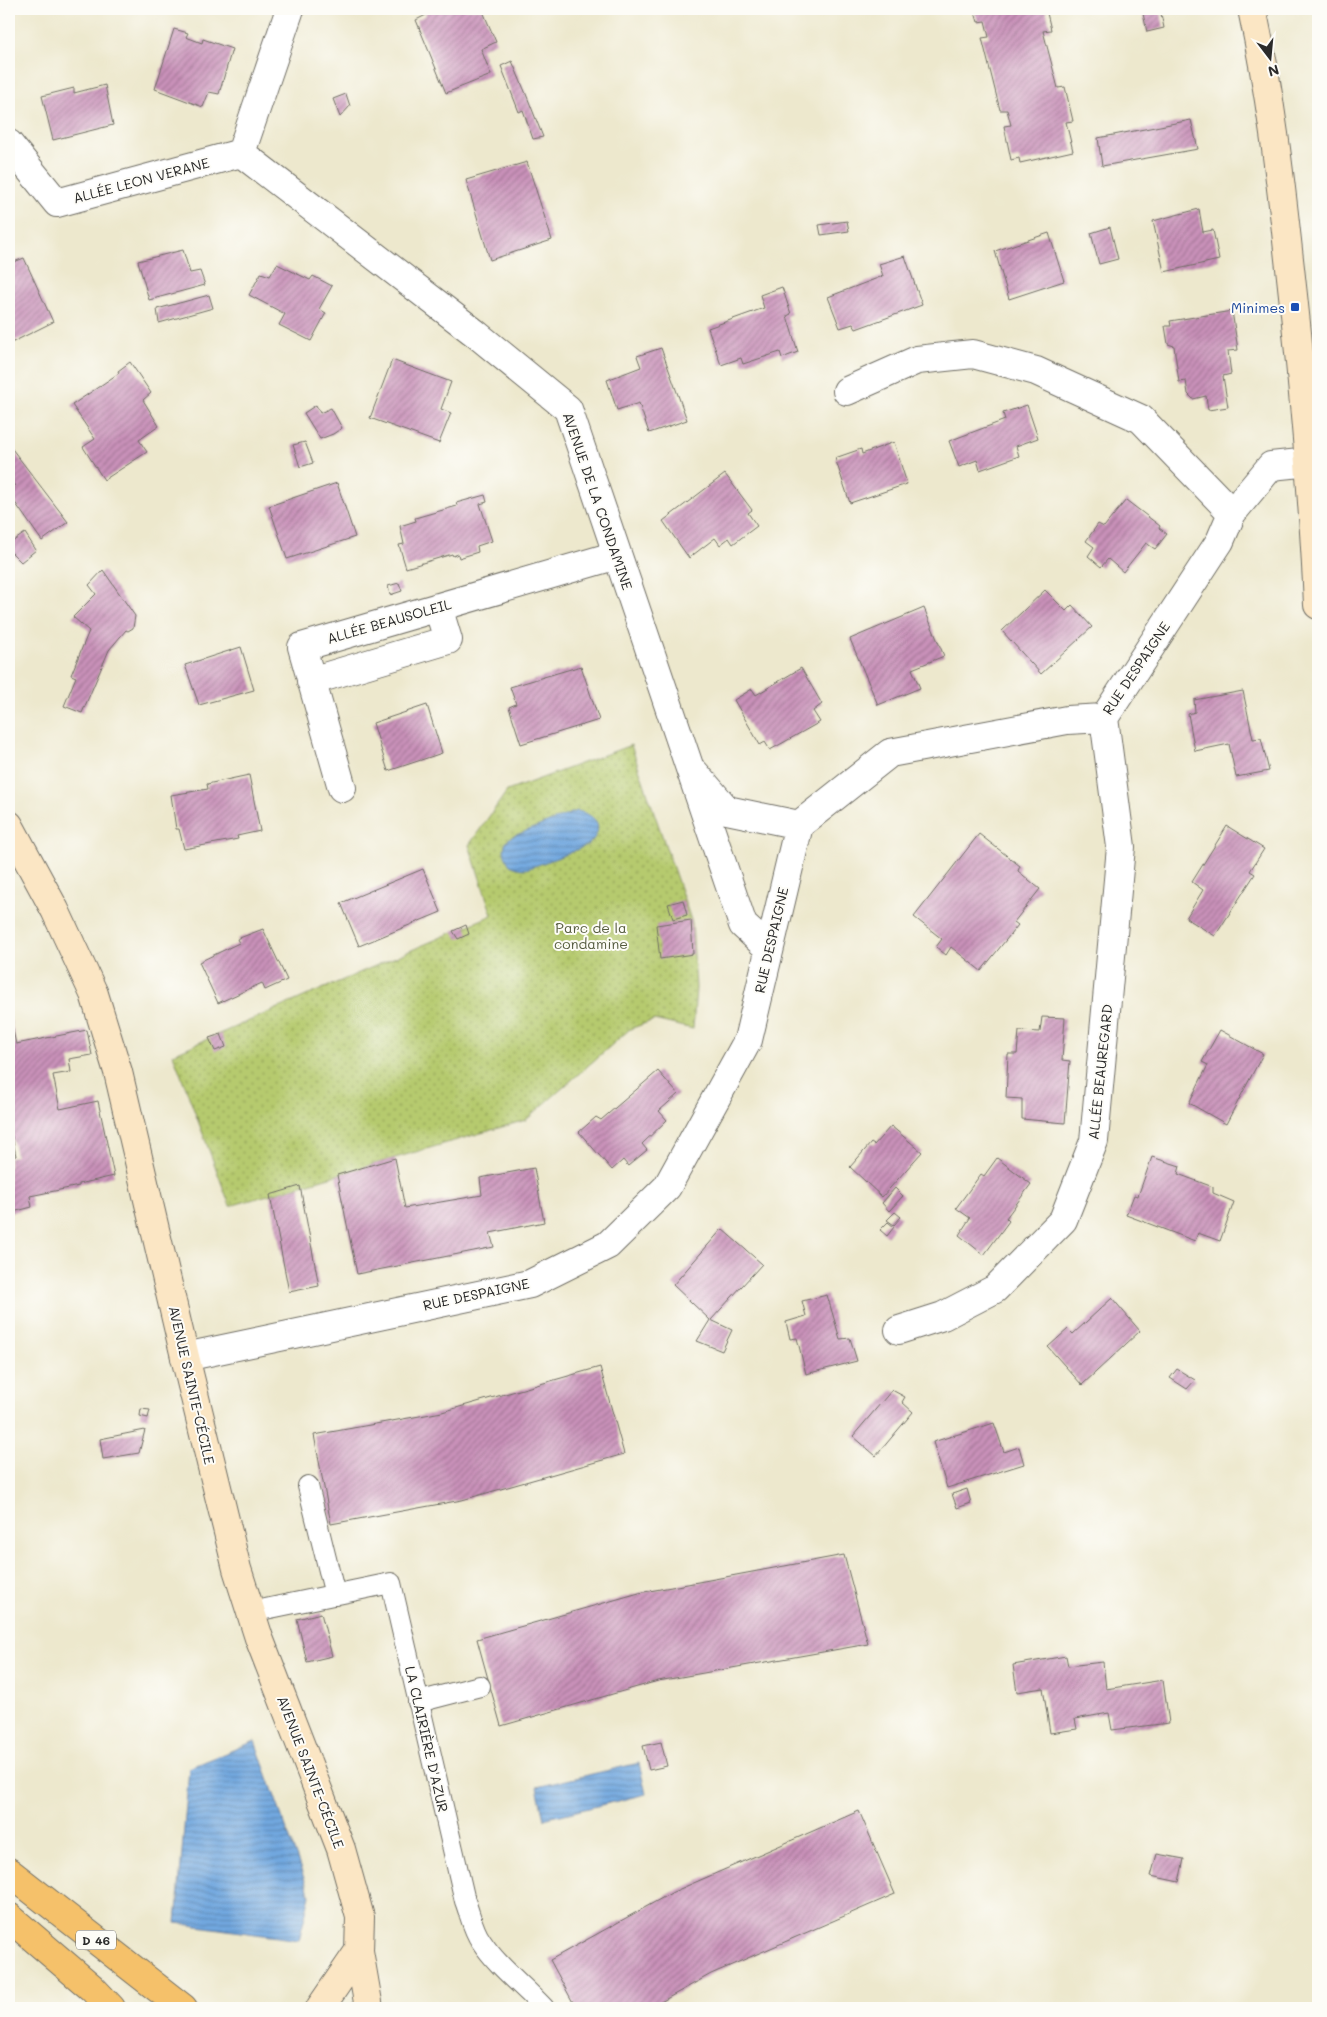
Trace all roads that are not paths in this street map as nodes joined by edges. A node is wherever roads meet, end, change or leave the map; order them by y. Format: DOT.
graph roads {
  1 [pos="290,9"];
  2 [pos="1252,9"];
  3 [pos="9,144"];
  4 [pos="242,153"];
  5 [pos="847,391"];
  6 [pos="1310,462"];
  7 [pos="1315,489"];
  8 [pos="1232,513"];
  9 [pos="617,555"];
  10 [pos="1318,605"];
  11 [pos="1104,718"];
  12 [pos="686,762"];
  13 [pos="342,788"];
  14 [pos="9,825"];
  15 [pos="799,825"];
  16 [pos="769,949"];
  17 [pos="899,1330"];
  18 [pos="184,1357"];
  19 [pos="308,1486"];
  20 [pos="335,1595"];
  21 [pos="251,1612"];
  22 [pos="480,1686"];
  23 [pos="418,1702"];
  24 [pos="9,1872"];
  25 [pos="9,1917"];
  26 [pos="359,1951"];
  27 [pos="111,2008"];
  28 [pos="183,2008"];
  29 [pos="320,2008"];
  30 [pos="370,2008"];
  31 [pos="544,2008"];
  1 -- 4 [label="street"];
  2 -- 6 [label="main road"];
  3 -- 4 [label="street, ALLÉE LEON VERANE"];
  4 -- 9 [label="street, AVENUE DE LA CONDAMINE"];
  5 -- 8 [label="street"];
  6 -- 7 [label="main road"];
  6 -- 8 [label="street, RUE DESPAIGNE"];
  7 -- 10 [label="main road"];
  8 -- 11 [label="street, RUE DESPAIGNE"];
  9 -- 12 [label="street, AVENUE DE LA CONDAMINE"];
  9 -- 13 [label="street, ALLÉE BEAUSOLEIL"];
  11 -- 15 [label="street, RUE DESPAIGNE"];
  11 -- 17 [label="street, ALLÉE BEAUREGARD"];
  12 -- 15 [label="street"];
  12 -- 16 [label="street, AVENUE DE LA CONDAMINE"];
  14 -- 18 [label="main road, AVENUE SAINTE-CÉCILE"];
  15 -- 16 [label="street, RUE DESPAIGNE"];
  16 -- 18 [label="street, RUE DESPAIGNE"];
  18 -- 21 [label="main road, AVENUE SAINTE-CÉCILE"];
  19 -- 20 [label="lane"];
  20 -- 21 [label="lane, LA CLAIRIÈRE D'AZUR"];
  20 -- 23 [label="lane, LA CLAIRIÈRE D'AZUR"];
  21 -- 26 [label="main road, AVENUE SAINTE-CÉCILE"];
  22 -- 23 [label="lane"];
  23 -- 31 [label="lane, LA CLAIRIÈRE D'AZUR"];
  24 -- 28 [label="main road, D 46"];
  25 -- 27 [label="main road, D 46"];
  26 -- 29 [label="main road"];
  26 -- 30 [label="main road, AVENUE SAINTE-CÉCILE"];
}
